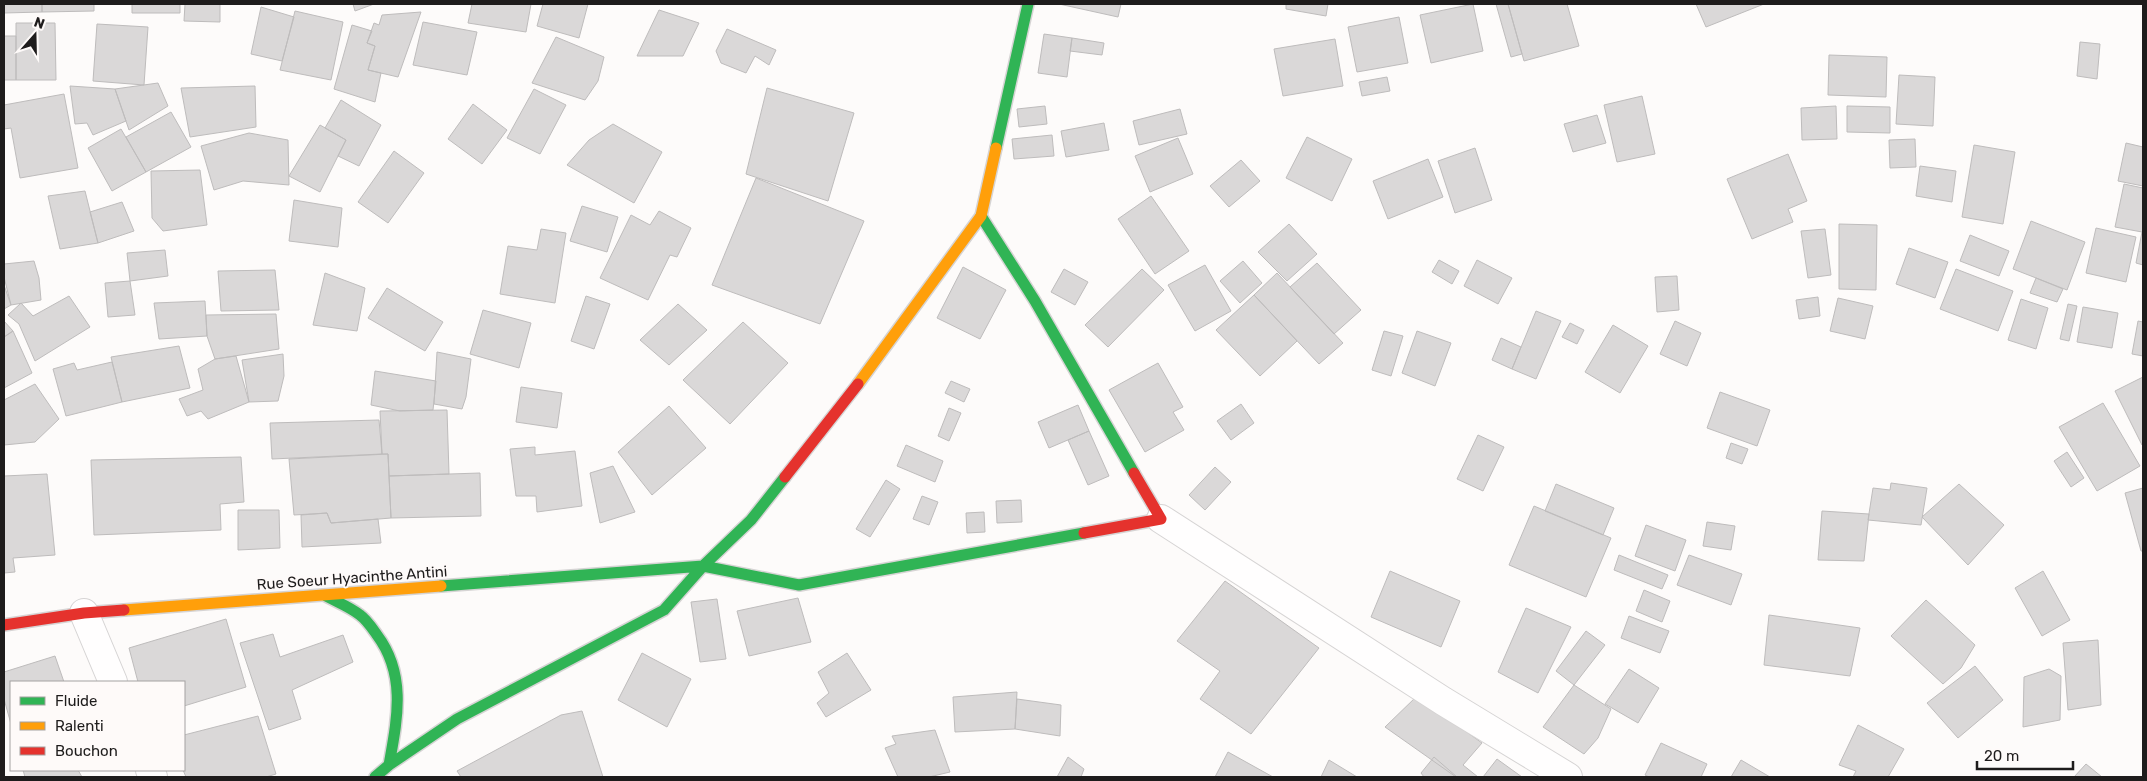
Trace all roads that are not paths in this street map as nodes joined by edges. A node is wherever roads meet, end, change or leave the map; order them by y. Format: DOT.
graph roads {
  1 [pos="1028,4"];
  2 [pos="981,216"];
  3 [pos="1161,519"];
  4 [pos="703,566"];
  5 [pos="326,596"];
  6 [pos="84,613"];
  7 [pos="4,625"];
  8 [pos="113,681"];
  9 [pos="389,765"];
  10 [pos="375,777"];
  11 [pos="1568,777"];
  1 -- 2 [label="main road"];
  2 -- 3 [label="main road"];
  2 -- 4 [label="main road"];
  3 -- 4 [label="main road, Rue Soeur Hyacinthe Antini"];
  3 -- 11 [label="street"];
  4 -- 5 [label="main road, Rue Soeur Hyacinthe Antini"];
  4 -- 9 [label="main road"];
  5 -- 6 [label="main road, Rue Soeur Hyacinthe Antini"];
  5 -- 9 [label="main road"];
  6 -- 7 [label="main road, Rue Soeur Hyacinthe Antini"];
  6 -- 8 [label="street"];
  9 -- 10 [label="main road"];
}
